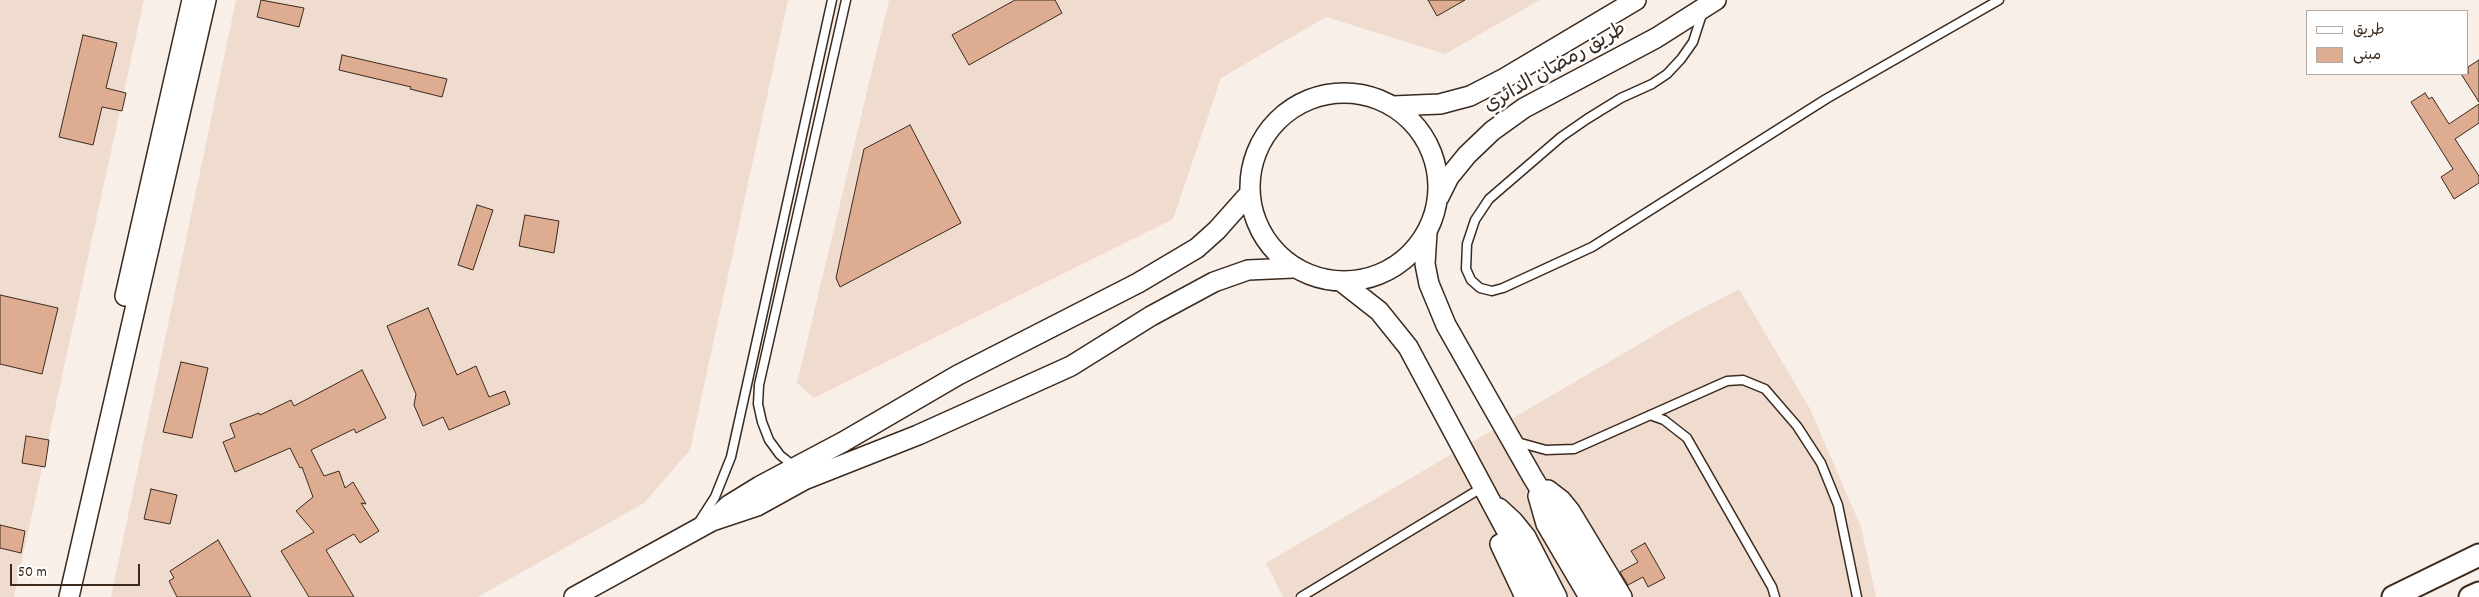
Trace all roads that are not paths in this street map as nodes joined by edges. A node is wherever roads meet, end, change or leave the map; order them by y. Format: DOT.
graph roads {
  1 [pos="192,0"];
  2 [pos="206,0"];
  3 [pos="832,0"];
  4 [pos="846,0"];
  5 [pos="1636,0"];
  6 [pos="1998,0"];
  7 [pos="1710,4"];
  8 [pos="1393,106"];
  9 [pos="1249,194"];
  10 [pos="1438,198"];
  11 [pos="1427,233"];
  12 [pos="1293,268"];
  13 [pos="1342,282"];
  14 [pos="1650,415"];
  15 [pos="1512,440"];
  16 [pos="795,467"];
  17 [pos="1533,478"];
  18 [pos="1486,493"];
  19 [pos="712,521"];
  20 [pos="690,533"];
  21 [pos="2479,555"];
  22 [pos="2479,593"];
  23 [pos="56,597"];
  24 [pos="69,597"];
  25 [pos="574,597"];
  26 [pos="1301,597"];
  27 [pos="1525,597"];
  28 [pos="1542,597"];
  29 [pos="1557,597"];
  30 [pos="1589,597"];
  31 [pos="1606,597"];
  32 [pos="1622,597"];
  33 [pos="1775,597"];
  34 [pos="1857,597"];
  35 [pos="2393,597"];
  36 [pos="2470,597"];
  1 -- 23 [label="street"];
  2 -- 24 [label="street"];
  3 -- 20 [label="lane"];
  4 -- 16 [label="lane"];
  5 -- 8 [label="street, طريق رمضان الدائري"];
  6 -- 7 [label="lane"];
  7 -- 10 [label="street, طريق رمضان الدائري"];
  8 -- 9 [label="street"];
  8 -- 10 [label="street"];
  9 -- 12 [label="street"];
  9 -- 16 [label="street"];
  10 -- 11 [label="street"];
  11 -- 13 [label="street"];
  11 -- 15 [label="street"];
  12 -- 13 [label="street"];
  12 -- 19 [label="street"];
  13 -- 18 [label="street"];
  14 -- 15 [label="lane"];
  14 -- 33 [label="lane"];
  14 -- 34 [label="lane"];
  15 -- 17 [label="street"];
  16 -- 19 [label="street"];
  17 -- 30 [label="street"];
  17 -- 31 [label="street"];
  17 -- 32 [label="street"];
  18 -- 26 [label="lane"];
  18 -- 27 [label="street"];
  18 -- 28 [label="street"];
  18 -- 29 [label="street"];
  19 -- 20 [label="street"];
  20 -- 25 [label="street"];
  21 -- 35 [label="main road"];
  22 -- 36 [label="main road"];
}
